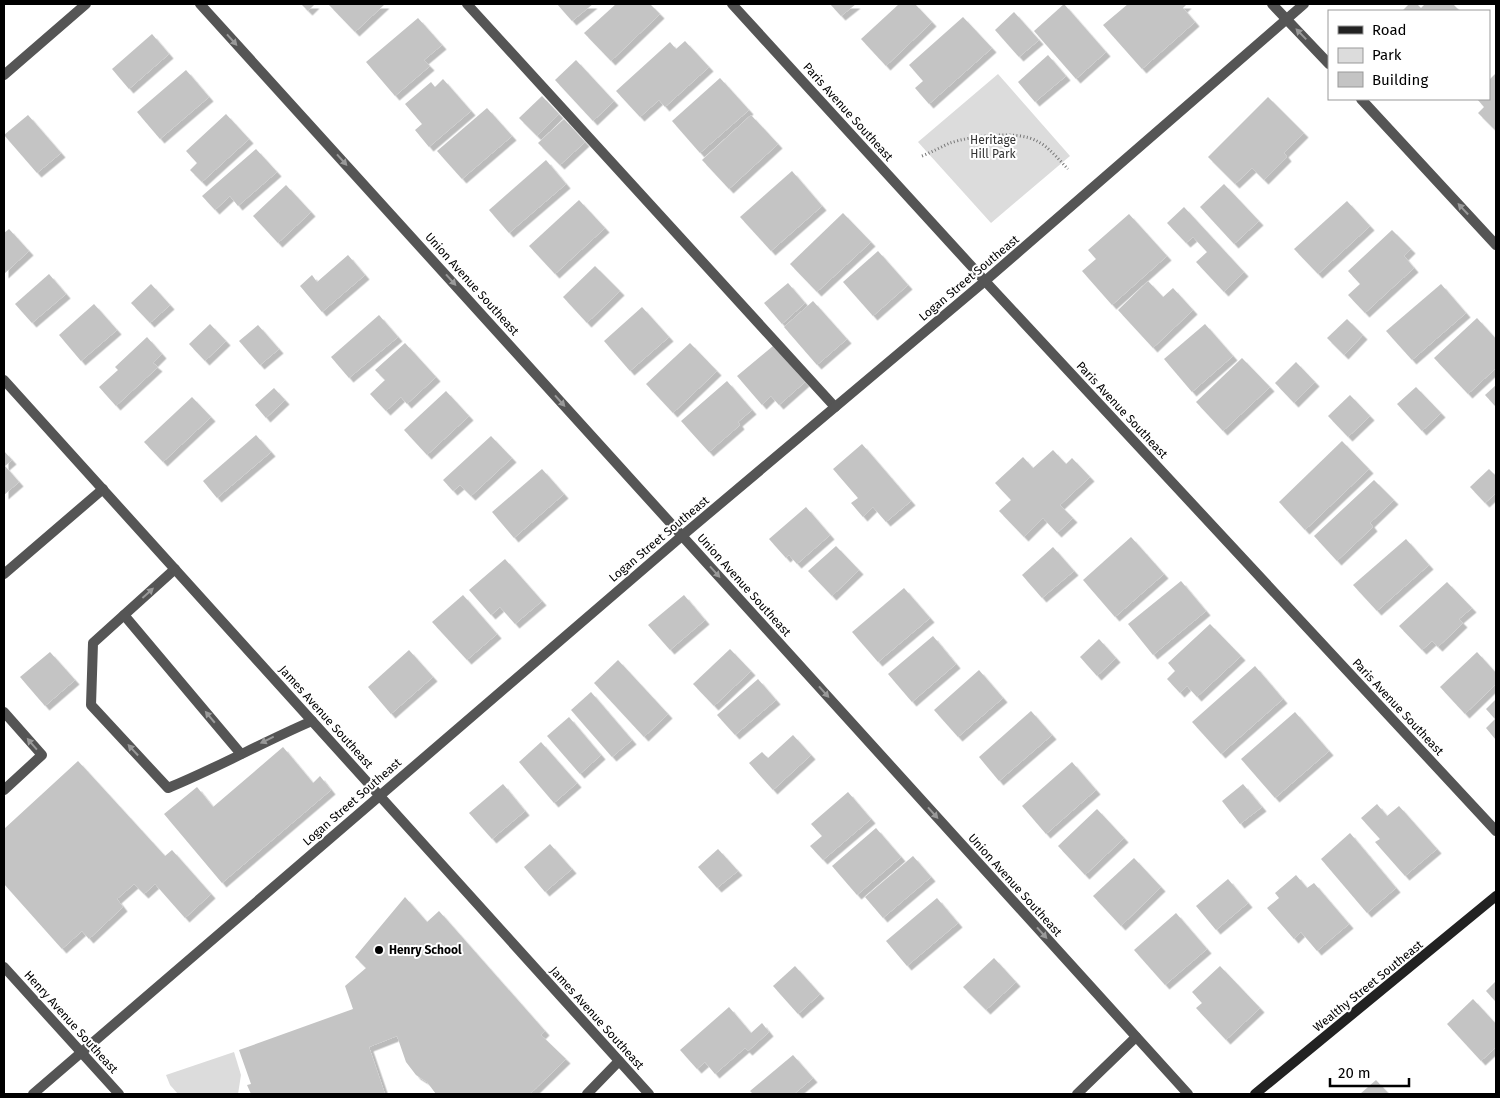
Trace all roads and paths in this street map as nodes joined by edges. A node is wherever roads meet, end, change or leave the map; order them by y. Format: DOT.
graph roads {
  1 [pos="86,4"];
  2 [pos="200,4"];
  3 [pos="467,4"];
  4 [pos="732,4"];
  5 [pos="1272,4"];
  6 [pos="1304,4"];
  7 [pos="1286,19"];
  8 [pos="1328,63"];
  9 [pos="4,76"];
  10 [pos="1362,100"];
  11 [pos="922,156"];
  12 [pos="1068,169"];
  13 [pos="1496,245"];
  14 [pos="985,281"];
  15 [pos="4,380"];
  16 [pos="835,407"];
  17 [pos="103,489"];
  18 [pos="682,535"];
  19 [pos="175,569"];
  20 [pos="4,574"];
  21 [pos="124,615"];
  22 [pos="4,712"];
  23 [pos="312,721"];
  24 [pos="241,754"];
  25 [pos="4,790"];
  26 [pos="379,795"];
  27 [pos="1496,831"];
  28 [pos="1496,896"];
  29 [pos="4,967"];
  30 [pos="1136,1037"];
  31 [pos="81,1052"];
  32 [pos="619,1061"];
  33 [pos="33,1094"];
  34 [pos="119,1094"];
  35 [pos="587,1094"];
  36 [pos="649,1094"];
  37 [pos="1077,1094"];
  38 [pos="1188,1094"];
  39 [pos="1255,1094"];
  1 -- 9 [label="street"];
  2 -- 18 [label="street, Union Avenue Southeast, one-way"];
  3 -- 16 [label="street"];
  4 -- 14 [label="street, Paris Avenue Southeast"];
  5 -- 7 [label="street"];
  6 -- 7 [label="street, Logan Street Southeast"];
  8 -- 7 [label="street, one-way"];
  7 -- 14 [label="street, Logan Street Southeast"];
  13 -- 10 [label="street, one-way"];
  11 -- 12 [label="path"];
  14 -- 16 [label="street, Logan Street Southeast"];
  14 -- 27 [label="street, Paris Avenue Southeast"];
  15 -- 17 [label="street, James Avenue Southeast"];
  16 -- 18 [label="street, Logan Street Southeast"];
  17 -- 19 [label="street, James Avenue Southeast"];
  17 -- 20 [label="street"];
  18 -- 26 [label="street, Logan Street Southeast"];
  18 -- 30 [label="street, Union Avenue Southeast, one-way"];
  21 -- 19 [label="street, one-way"];
  19 -- 23 [label="street, James Avenue Southeast"];
  24 -- 21 [label="street, one-way"];
  24 -- 21 [label="street, one-way"];
  25 -- 22 [label="street, one-way"];
  23 -- 24 [label="street, one-way"];
  23 -- 26 [label="street, James Avenue Southeast"];
  26 -- 31 [label="street, Logan Street Southeast"];
  26 -- 32 [label="street, James Avenue Southeast"];
  28 -- 39 [label="main road, Wealthy Street Southeast"];
  29 -- 31 [label="street, Henry Avenue Southeast"];
  30 -- 37 [label="street"];
  30 -- 38 [label="street, Union Avenue Southeast"];
  31 -- 33 [label="street, Logan Street Southeast"];
  31 -- 34 [label="street, Henry Avenue Southeast"];
  32 -- 35 [label="street"];
  32 -- 36 [label="street, James Avenue Southeast"];
}
